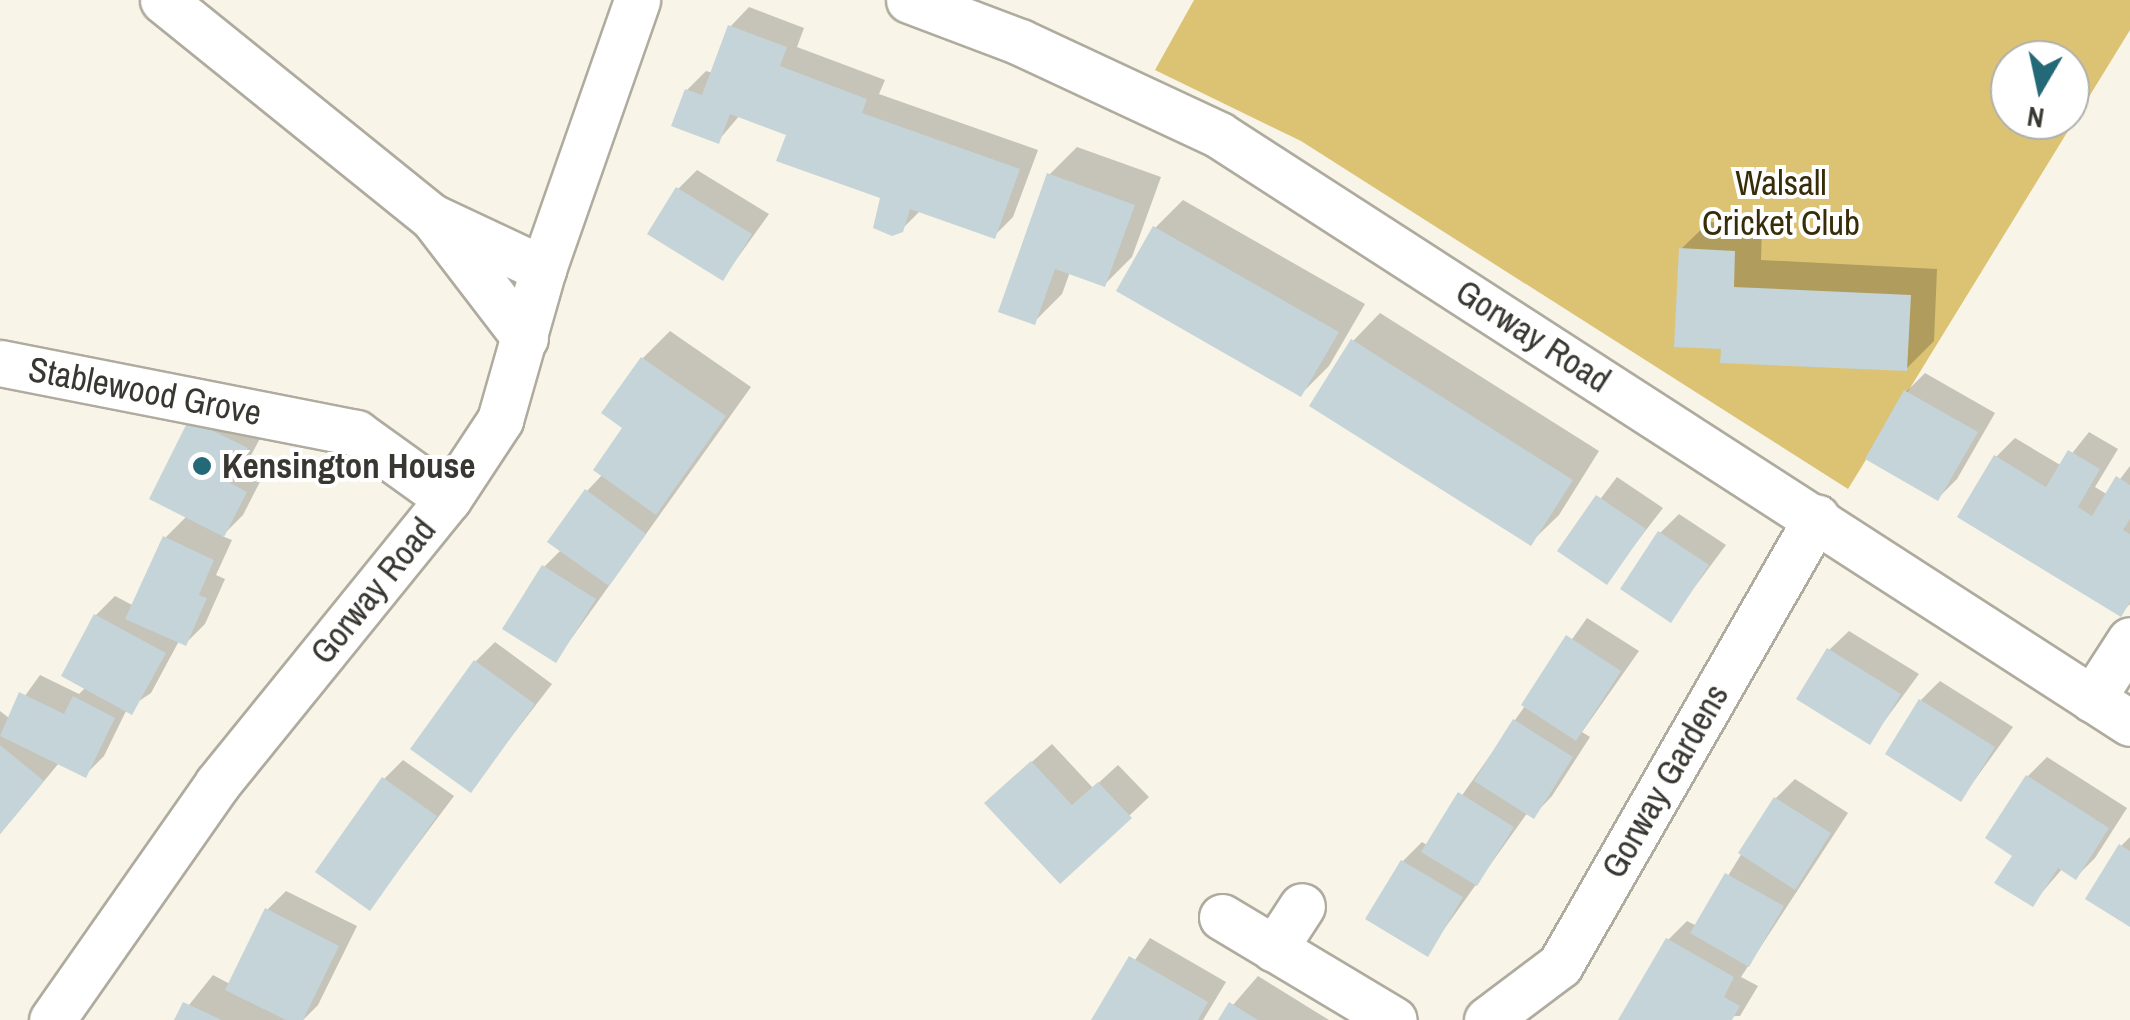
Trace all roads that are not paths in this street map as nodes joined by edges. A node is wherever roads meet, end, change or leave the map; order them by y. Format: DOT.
graph roads {
  1 [pos="163,0"];
  2 [pos="637,0"];
  3 [pos="909,0"];
  4 [pos="432,217"];
  5 [pos="543,270"];
  6 [pos="525,338"];
  7 [pos="0,362"];
  8 [pos="448,499"];
  9 [pos="1817,517"];
  10 [pos="2130,640"];
  11 [pos="2092,699"];
  12 [pos="2130,723"];
  13 [pos="1302,906"];
  14 [pos="1222,917"];
  15 [pos="1274,949"];
  16 [pos="52,1020"];
  17 [pos="1394,1020"];
  18 [pos="1486,1020"];
  1 -- 4 [label="street"];
  2 -- 5 [label="street, Gorway Road"];
  3 -- 9 [label="street, Gorway Road"];
  4 -- 5 [label="street"];
  4 -- 6 [label="street"];
  5 -- 6 [label="street, Gorway Road"];
  6 -- 8 [label="street, Gorway Road"];
  7 -- 8 [label="street, Stablewood Grove"];
  8 -- 16 [label="street, Gorway Road"];
  9 -- 11 [label="street, Gorway Road"];
  9 -- 18 [label="street, Gorway Gardens"];
  10 -- 11 [label="street"];
  11 -- 12 [label="street, Gorway Road"];
  13 -- 15 [label="street"];
  14 -- 15 [label="street"];
  15 -- 17 [label="street"];
}
